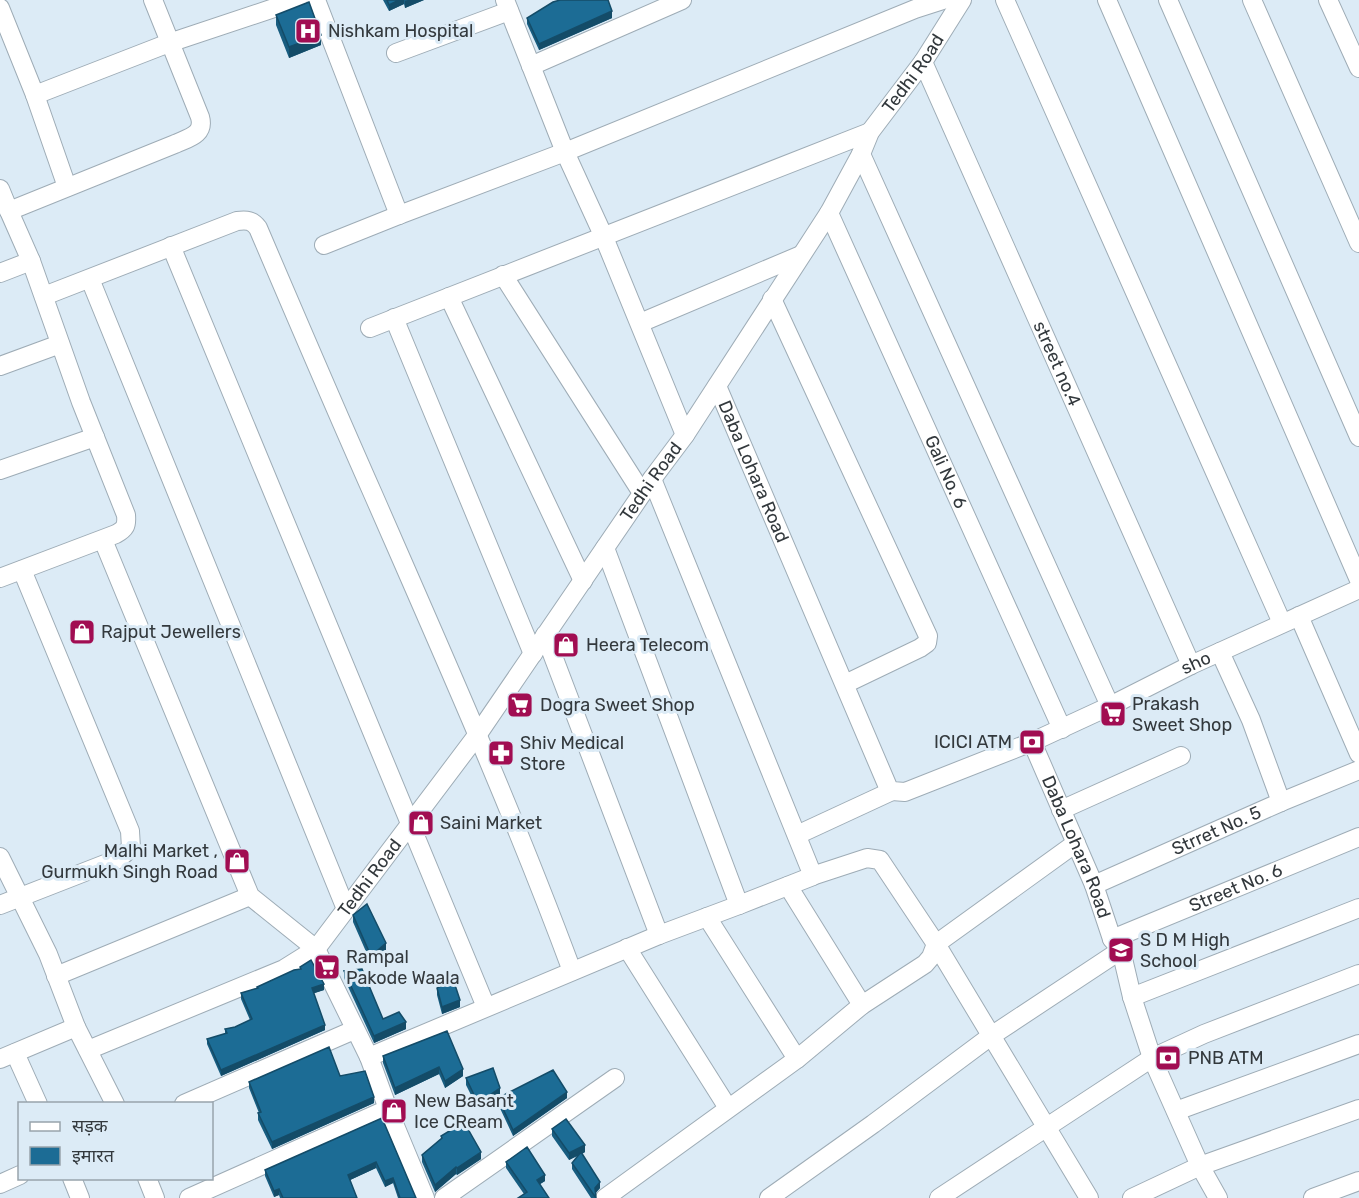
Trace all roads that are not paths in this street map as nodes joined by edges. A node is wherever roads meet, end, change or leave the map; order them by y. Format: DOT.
graph roads {
  1 [pos="6,0"];
  2 [pos="153,0"];
  3 [pos="298,0"];
  4 [pos="316,0"];
  5 [pos="682,0"];
  6 [pos="943,0"];
  7 [pos="963,0"];
  8 [pos="1005,0"];
  9 [pos="1107,0"];
  10 [pos="1168,0"];
  11 [pos="1252,0"];
  12 [pos="1328,0"];
  13 [pos="0,2"];
  14 [pos="507,5"];
  15 [pos="0,8"];
  16 [pos="169,43"];
  17 [pos="396,52"];
  18 [pos="923,62"];
  19 [pos="531,66"];
  20 [pos="1359,68"];
  21 [pos="35,94"];
  22 [pos="870,132"];
  23 [pos="565,152"];
  24 [pos="861,154"];
  25 [pos="67,188"];
  26 [pos="0,189"];
  27 [pos="9,211"];
  28 [pos="829,213"];
  29 [pos="399,215"];
  30 [pos="603,235"];
  31 [pos="1359,243"];
  32 [pos="324,245"];
  33 [pos="171,246"];
  34 [pos="801,255"];
  35 [pos="31,261"];
  36 [pos="0,273"];
  37 [pos="503,275"];
  38 [pos="90,279"];
  39 [pos="44,296"];
  40 [pos="449,297"];
  41 [pos="772,299"];
  42 [pos="394,318"];
  43 [pos="640,323"];
  44 [pos="370,328"];
  45 [pos="60,344"];
  46 [pos="0,366"];
  47 [pos="717,386"];
  48 [pos="685,435"];
  49 [pos="95,436"];
  50 [pos="1359,437"];
  51 [pos="0,470"];
  52 [pos="647,486"];
  53 [pos="103,540"];
  54 [pos="605,548"];
  55 [pos="22,570"];
  56 [pos="0,578"];
  57 [pos="1359,580"];
  58 [pos="583,581"];
  59 [pos="1359,589"];
  60 [pos="1299,616"];
  61 [pos="1282,623"];
  62 [pos="545,635"];
  63 [pos="1220,652"];
  64 [pos="533,654"];
  65 [pos="1191,665"];
  66 [pos="845,684"];
  67 [pos="1110,706"];
  68 [pos="1062,729"];
  69 [pos="478,734"];
  70 [pos="1032,742"];
  71 [pos="1359,754"];
  72 [pos="1181,756"];
  73 [pos="1359,770"];
  74 [pos="892,792"];
  75 [pos="1281,802"];
  76 [pos="1061,810"];
  77 [pos="410,824"];
  78 [pos="797,836"];
  79 [pos="1359,837"];
  80 [pos="1076,843"];
  81 [pos="0,857"];
  82 [pos="809,877"];
  83 [pos="1094,885"];
  84 [pos="788,886"];
  85 [pos="250,896"];
  86 [pos="21,897"];
  87 [pos="0,905"];
  88 [pos="739,905"];
  89 [pos="1359,908"];
  90 [pos="346,909"];
  91 [pos="707,917"];
  92 [pos="659,934"];
  93 [pos="936,944"];
  94 [pos="1117,944"];
  95 [pos="627,948"];
  96 [pos="316,949"];
  97 [pos="572,971"];
  98 [pos="1359,974"];
  99 [pos="57,976"];
  100 [pos="1132,997"];
  101 [pos="862,1005"];
  102 [pos="486,1007"];
  103 [pos="76,1027"];
  104 [pos="354,1030"];
  105 [pos="991,1036"];
  106 [pos="1359,1044"];
  107 [pos="88,1050"];
  108 [pos="7,1056"];
  109 [pos="369,1057"];
  110 [pos="1152,1058"];
  111 [pos="797,1059"];
  112 [pos="615,1078"];
  113 [pos="37,1102"];
  114 [pos="114,1102"];
  115 [pos="188,1102"];
  116 [pos="728,1108"];
  117 [pos="388,1109"];
  118 [pos="1359,1109"];
  119 [pos="1176,1111"];
  120 [pos="1047,1127"];
  121 [pos="1200,1166"];
  122 [pos="18,1177"];
  123 [pos="72,1180"];
  124 [pos="147,1180"];
  125 [pos="1359,1181"];
  126 [pos="0,1184"];
  127 [pos="80,1198"];
  128 [pos="155,1198"];
  129 [pos="189,1198"];
  130 [pos="425,1198"];
  131 [pos="444,1198"];
  132 [pos="605,1198"];
  133 [pos="769,1198"];
  134 [pos="939,1198"];
  135 [pos="1089,1198"];
  136 [pos="1132,1198"];
  137 [pos="1218,1198"];
  138 [pos="1313,1198"];
  1 -- 13 [label="street"];
  2 -- 16 [label="street"];
  3 -- 16 [label="street"];
  4 -- 29 [label="street"];
  5 -- 19 [label="street"];
  6 -- 23 [label="street"];
  7 -- 18 [label="street, Tedhi Road"];
  8 -- 61 [label="street"];
  9 -- 57 [label="street"];
  10 -- 50 [label="street"];
  11 -- 31 [label="street"];
  12 -- 20 [label="street"];
  14 -- 17 [label="street"];
  14 -- 19 [label="street"];
  15 -- 21 [label="street"];
  16 -- 21 [label="street"];
  16 -- 25 [label="street"];
  18 -- 22 [label="street, Tedhi Road"];
  18 -- 65 [label="street, street no.4"];
  19 -- 23 [label="street"];
  21 -- 25 [label="street"];
  22 -- 24 [label="street, Tedhi Road"];
  22 -- 30 [label="street"];
  23 -- 29 [label="street"];
  23 -- 30 [label="street"];
  24 -- 28 [label="street, Tedhi Road"];
  24 -- 67 [label="street"];
  25 -- 27 [label="street"];
  26 -- 27 [label="street"];
  27 -- 35 [label="street"];
  28 -- 34 [label="street, Tedhi Road"];
  28 -- 68 [label="street, Gali No. 6"];
  29 -- 32 [label="street"];
  30 -- 37 [label="street"];
  30 -- 43 [label="street"];
  33 -- 38 [label="street"];
  33 -- 69 [label="street"];
  33 -- 77 [label="street"];
  34 -- 41 [label="street, Tedhi Road"];
  34 -- 43 [label="street"];
  35 -- 36 [label="street"];
  35 -- 39 [label="street"];
  37 -- 40 [label="street"];
  37 -- 52 [label="street"];
  38 -- 39 [label="street"];
  38 -- 90 [label="street"];
  39 -- 45 [label="street"];
  40 -- 42 [label="street"];
  40 -- 58 [label="street"];
  41 -- 47 [label="street, Tedhi Road"];
  41 -- 66 [label="street"];
  42 -- 44 [label="street"];
  42 -- 64 [label="street"];
  43 -- 48 [label="street"];
  45 -- 46 [label="street"];
  45 -- 49 [label="street"];
  47 -- 48 [label="street, Tedhi Road"];
  47 -- 66 [label="street, Daba Lohara Road"];
  48 -- 52 [label="street, Tedhi Road"];
  49 -- 51 [label="street"];
  49 -- 53 [label="street"];
  52 -- 54 [label="street, Tedhi Road"];
  52 -- 78 [label="street"];
  53 -- 55 [label="street"];
  53 -- 85 [label="street"];
  54 -- 58 [label="street, Tedhi Road"];
  54 -- 88 [label="street"];
  55 -- 56 [label="street"];
  55 -- 86 [label="street"];
  58 -- 62 [label="street, Tedhi Road"];
  59 -- 60 [label="street, sho"];
  60 -- 61 [label="street, sho"];
  60 -- 71 [label="street"];
  61 -- 63 [label="street, sho"];
  62 -- 64 [label="street, Tedhi Road"];
  62 -- 92 [label="street"];
  63 -- 65 [label="street, sho"];
  63 -- 75 [label="street"];
  64 -- 69 [label="street, Tedhi Road"];
  65 -- 67 [label="street, sho"];
  66 -- 74 [label="street, Daba Lohara Road"];
  67 -- 68 [label="street, sho"];
  68 -- 70 [label="street, sho"];
  69 -- 77 [label="street, Tedhi Road"];
  69 -- 97 [label="street"];
  70 -- 74 [label="street"];
  70 -- 76 [label="street, Daba Lohara Road"];
  72 -- 76 [label="street"];
  73 -- 75 [label="street, Strret No. 5"];
  74 -- 78 [label="street"];
  75 -- 83 [label="street, Strret No. 5"];
  76 -- 80 [label="street, Daba Lohara Road"];
  77 -- 90 [label="street, Tedhi Road"];
  77 -- 102 [label="street"];
  78 -- 82 [label="street"];
  79 -- 94 [label="street, Street No. 6"];
  80 -- 83 [label="street, Daba Lohara Road"];
  80 -- 93 [label="street"];
  81 -- 86 [label="street"];
  82 -- 84 [label="street"];
  82 -- 93 [label="street"];
  83 -- 94 [label="street, Daba Lohara Road"];
  84 -- 88 [label="street"];
  84 -- 101 [label="street"];
  85 -- 96 [label="street"];
  85 -- 99 [label="street"];
  86 -- 87 [label="street"];
  86 -- 99 [label="street"];
  88 -- 91 [label="street"];
  89 -- 100 [label="street"];
  90 -- 96 [label="street, Tedhi Road"];
  91 -- 92 [label="street"];
  91 -- 111 [label="street"];
  92 -- 95 [label="street"];
  93 -- 101 [label="street"];
  93 -- 105 [label="street"];
  94 -- 100 [label="street, Daba Lohara Road"];
  94 -- 105 [label="street, Street No. 6"];
  95 -- 97 [label="street"];
  95 -- 116 [label="street"];
  96 -- 104 [label="street"];
  96 -- 107 [label="street"];
  97 -- 102 [label="street"];
  98 -- 110 [label="street"];
  99 -- 103 [label="street"];
  100 -- 110 [label="street, Daba Lohara Road"];
  101 -- 111 [label="street"];
  102 -- 109 [label="street"];
  103 -- 107 [label="street"];
  103 -- 108 [label="street"];
  104 -- 109 [label="street"];
  104 -- 115 [label="street"];
  105 -- 120 [label="street"];
  105 -- 133 [label="street, Street No. 6"];
  106 -- 119 [label="street"];
  107 -- 114 [label="street"];
  108 -- 113 [label="street"];
  109 -- 117 [label="street"];
  110 -- 119 [label="street, Daba Lohara Road"];
  110 -- 120 [label="street"];
  111 -- 116 [label="street"];
  112 -- 131 [label="street"];
  116 -- 132 [label="street"];
  117 -- 129 [label="street"];
  117 -- 130 [label="street"];
  118 -- 121 [label="street"];
  119 -- 121 [label="street, Daba Lohara Road"];
  120 -- 134 [label="street"];
  120 -- 135 [label="street"];
  121 -- 136 [label="street"];
  121 -- 137 [label="street, Daba Lohara Road"];
  122 -- 126 [label="street"];
  123 -- 127 [label="street"];
  124 -- 128 [label="street"];
  125 -- 138 [label="street"];
}
